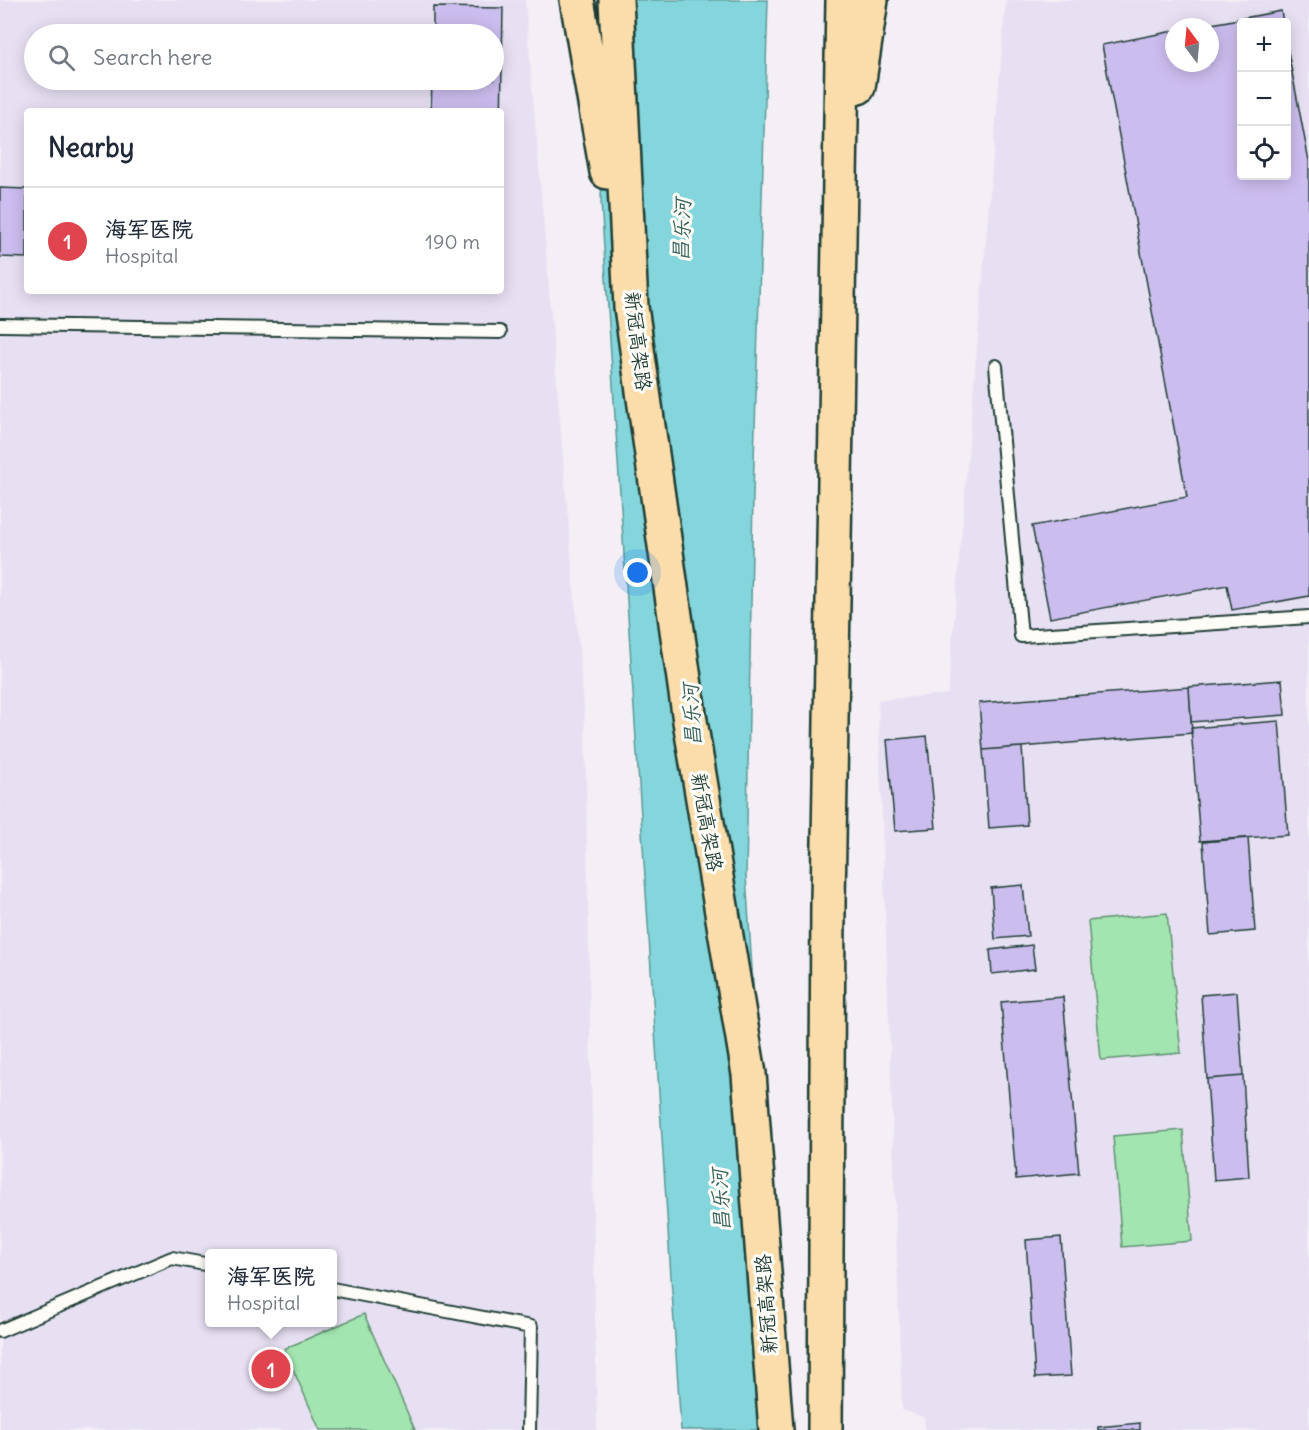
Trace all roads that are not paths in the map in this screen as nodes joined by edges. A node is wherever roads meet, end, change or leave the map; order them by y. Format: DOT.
graph roads {
  1 [pos="577,0"];
  2 [pos="616,0"];
  3 [pos="843,0"];
  4 [pos="872,0"];
  5 [pos="839,207"];
  6 [pos="631,307"];
  7 [pos="0,325"];
  8 [pos="500,332"];
  9 [pos="996,366"];
  10 [pos="1309,617"];
  11 [pos="205,1264"];
  12 [pos="337,1290"];
  13 [pos="0,1331"];
  14 [pos="529,1430"];
  15 [pos="776,1430"];
  16 [pos="825,1430"];
  1 -- 6 [label="highway"];
  2 -- 6 [label="highway, 新冠高架路"];
  3 -- 5 [label="highway"];
  4 -- 5 [label="highway"];
  5 -- 16 [label="highway"];
  6 -- 15 [label="highway, 新冠高架路"];
  7 -- 8 [label="lane"];
  9 -- 10 [label="lane"];
  11 -- 13 [label="lane"];
  12 -- 14 [label="lane"];
}
